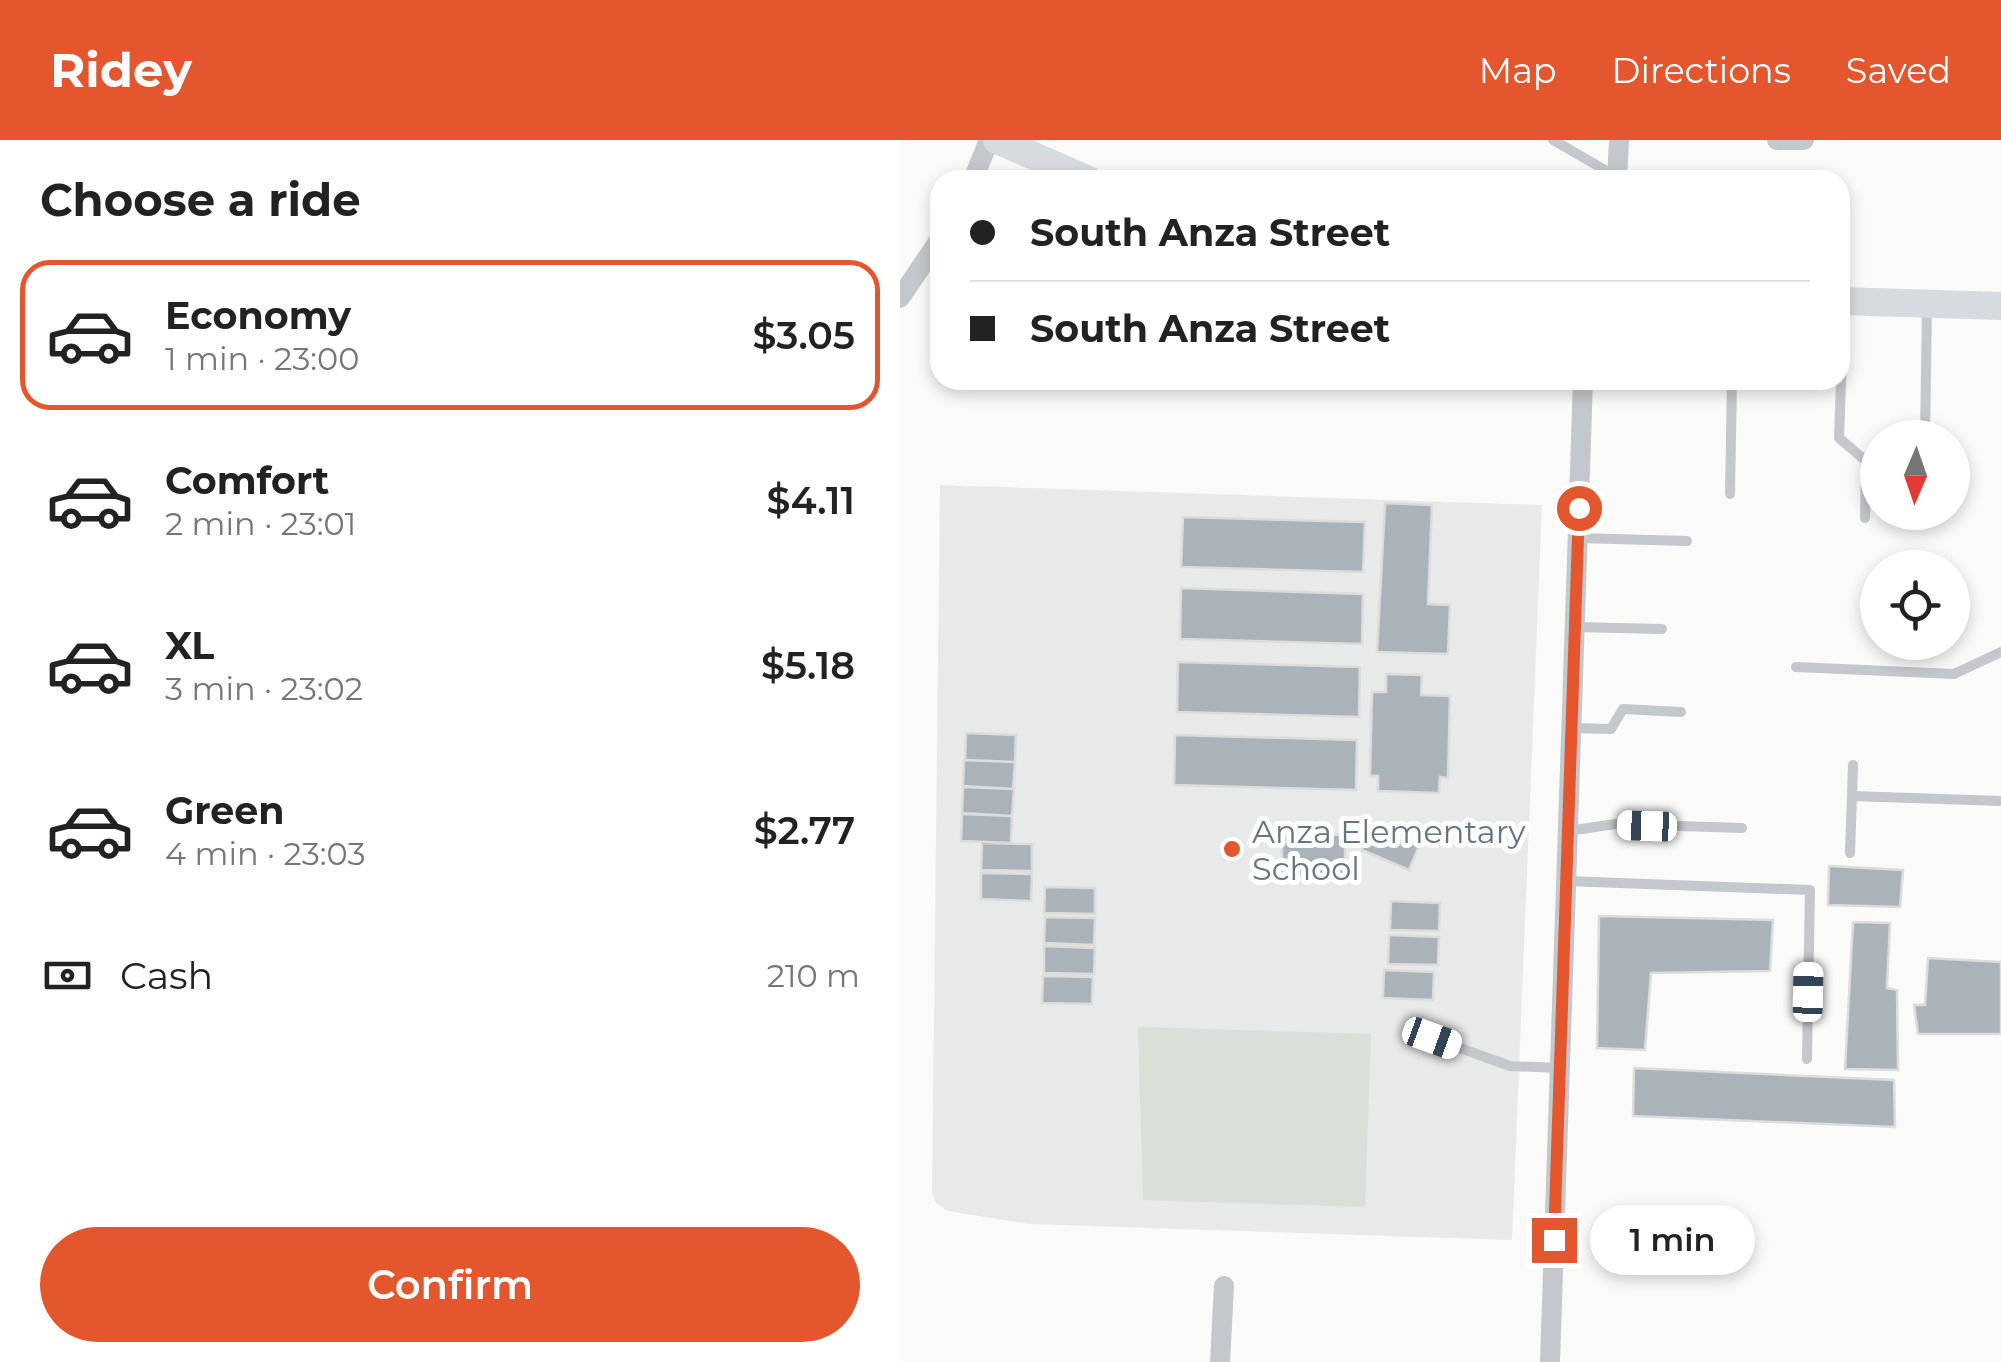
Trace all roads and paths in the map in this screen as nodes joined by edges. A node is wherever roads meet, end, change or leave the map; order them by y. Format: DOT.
graph roads {
  1 [pos="989,140"];
  2 [pos="997,140"];
  3 [pos="1552,140"];
  4 [pos="1620,140"];
  5 [pos="1777,140"];
  6 [pos="1804,140"];
  7 [pos="977,170"];
  8 [pos="1066,170"];
  9 [pos="1603,170"];
  10 [pos="1618,170"];
  11 [pos="930,254"];
  12 [pos="900,298"];
  13 [pos="1850,301"];
  14 [pos="1928,304"];
  15 [pos="2001,306"];
  16 [pos="1583,390"];
  17 [pos="1732,390"];
  18 [pos="1840,390"];
  19 [pos="1925,420"];
  20 [pos="1860,456"];
  21 [pos="1730,494"];
  22 [pos="1578,538"];
  23 [pos="1687,541"];
  24 [pos="1574,627"];
  25 [pos="1662,629"];
  26 [pos="2001,652"];
  27 [pos="1796,668"];
  28 [pos="1681,712"];
  29 [pos="1571,728"];
  30 [pos="1853,765"];
  31 [pos="1852,796"];
  32 [pos="2001,801"];
  33 [pos="1742,828"];
  34 [pos="1568,831"];
  35 [pos="1850,853"];
  36 [pos="1566,881"];
  37 [pos="1432,1038"];
  38 [pos="1807,1059"];
  39 [pos="1560,1068"];
  40 [pos="1224,1286"];
  41 [pos="1220,1362"];
  42 [pos="1550,1362"];
  1 -- 7 [label="street"];
  2 -- 8 [label="main road"];
  3 -- 9 [label="lane"];
  4 -- 10 [label="street"];
  5 -- 6 [label="street"];
  11 -- 12 [label="street"];
  13 -- 14 [label="main road"];
  14 -- 15 [label="main road"];
  14 -- 19 [label="lane"];
  16 -- 22 [label="street"];
  17 -- 21 [label="lane"];
  18 -- 20 [label="lane"];
  22 -- 23 [label="lane"];
  22 -- 24 [label="street"];
  24 -- 25 [label="lane"];
  24 -- 29 [label="street"];
  26 -- 27 [label="lane"];
  28 -- 29 [label="lane"];
  29 -- 34 [label="street"];
  30 -- 31 [label="lane"];
  31 -- 32 [label="lane"];
  31 -- 35 [label="lane"];
  33 -- 34 [label="lane"];
  34 -- 36 [label="street"];
  36 -- 38 [label="lane"];
  36 -- 39 [label="street"];
  37 -- 39 [label="lane"];
  39 -- 42 [label="street"];
  40 -- 41 [label="street"];
}
